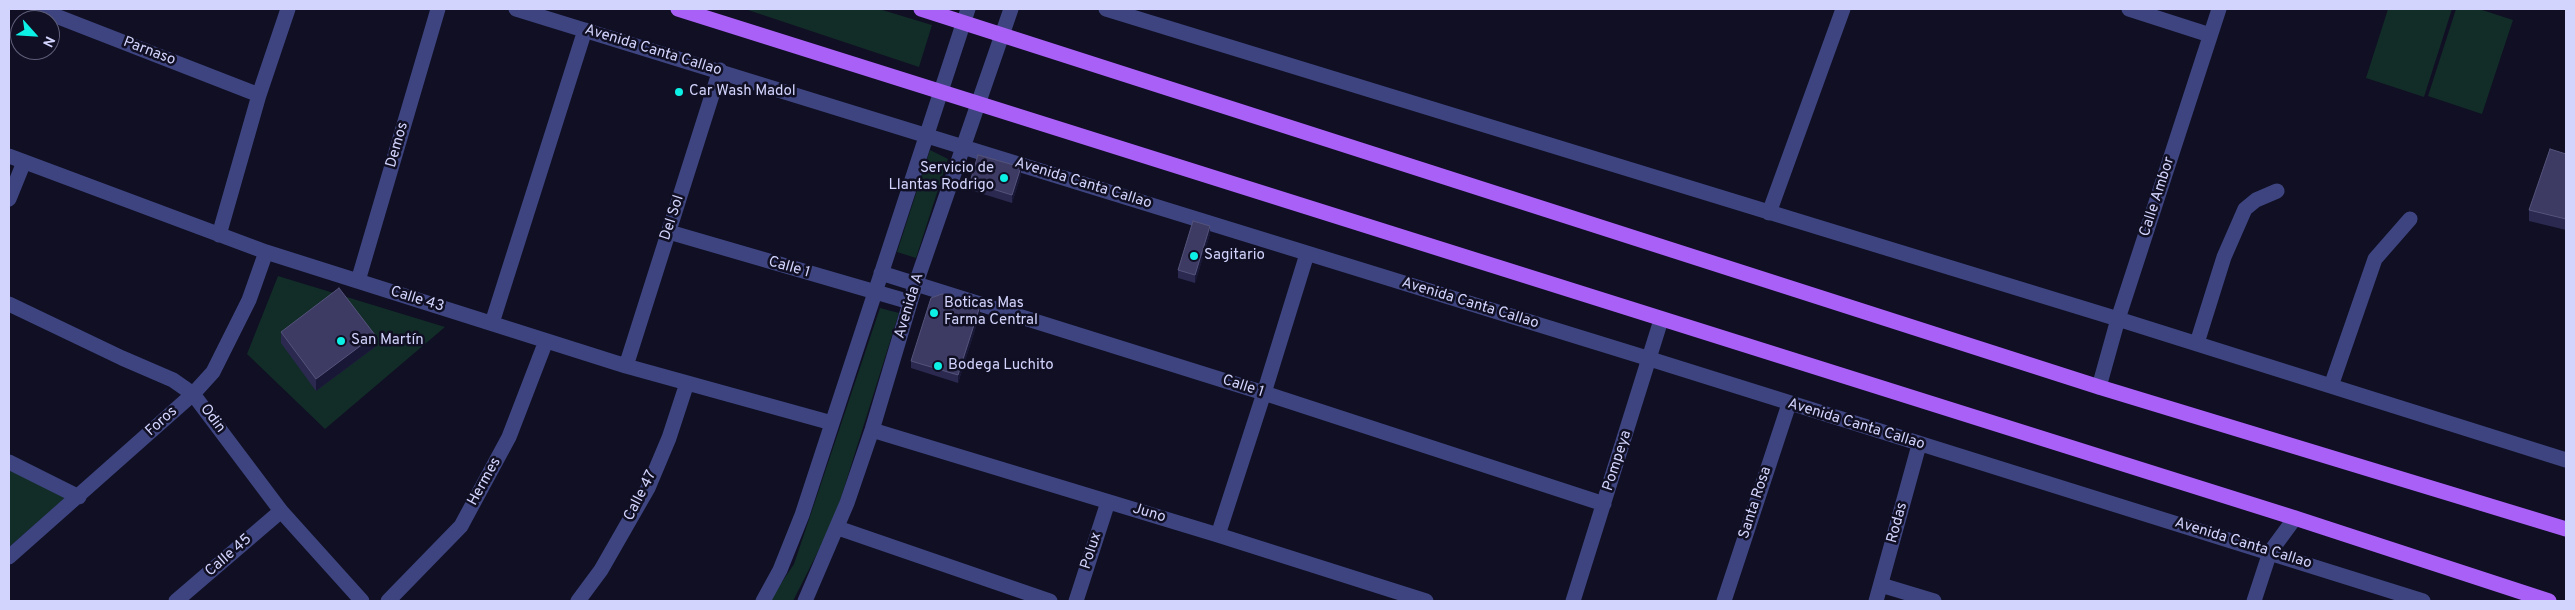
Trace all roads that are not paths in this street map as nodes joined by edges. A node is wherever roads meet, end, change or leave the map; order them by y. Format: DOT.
graph roads {
  1 [pos="38,9"];
  2 [pos="288,9"];
  3 [pos="438,9"];
  4 [pos="516,9"];
  5 [pos="678,9"];
  6 [pos="920,9"];
  7 [pos="1011,9"];
  8 [pos="1109,9"];
  9 [pos="1843,9"];
  10 [pos="2129,9"];
  11 [pos="2219,9"];
  12 [pos="965,16"];
  13 [pos="585,30"];
  14 [pos="1002,35"];
  15 [pos="2210,35"];
  16 [pos="720,70"];
  17 [pos="940,90"];
  18 [pos="259,95"];
  19 [pos="979,103"];
  20 [pos="927,135"];
  21 [pos="963,146"];
  22 [pos="9,156"];
  23 [pos="24,162"];
  24 [pos="2277,191"];
  25 [pos="9,199"];
  26 [pos="1769,213"];
  27 [pos="2410,219"];
  28 [pos="669,232"];
  29 [pos="219,235"];
  30 [pos="266,252"];
  31 [pos="1306,254"];
  32 [pos="881,273"];
  33 [pos="358,281"];
  34 [pos="916,283"];
  35 [pos="874,292"];
  36 [pos="910,302"];
  37 [pos="9,304"];
  38 [pos="2118,319"];
  39 [pos="1661,320"];
  40 [pos="492,323"];
  41 [pos="546,341"];
  42 [pos="2197,344"];
  43 [pos="1650,359"];
  44 [pos="626,366"];
  45 [pos="687,382"];
  46 [pos="2330,386"];
  47 [pos="2099,387"];
  48 [pos="193,394"];
  49 [pos="1264,394"];
  50 [pos="1789,404"];
  51 [pos="832,423"];
  52 [pos="872,430"];
  53 [pos="1919,444"];
  54 [pos="2566,460"];
  55 [pos="9,462"];
  56 [pos="78,498"];
  57 [pos="1108,502"];
  58 [pos="1604,504"];
  59 [pos="281,511"];
  60 [pos="2295,518"];
  61 [pos="838,528"];
  62 [pos="2566,529"];
  63 [pos="1218,535"];
  64 [pos="2270,552"];
  65 [pos="9,557"];
  66 [pos="1881,585"];
  67 [pos="2401,598"];
  68 [pos="808,600"];
  69 [pos="176,601"];
  70 [pos="362,601"];
  71 [pos="388,601"];
  72 [pos="578,601"];
  73 [pos="763,601"];
  74 [pos="1050,601"];
  75 [pos="1076,601"];
  76 [pos="1426,601"];
  77 [pos="1573,601"];
  78 [pos="1724,601"];
  79 [pos="1876,601"];
  80 [pos="1934,601"];
  81 [pos="2254,601"];
  82 [pos="2423,601"];
  83 [pos="2549,601"];
  1 -- 18 [label="street, Parnaso"];
  2 -- 18 [label="street"];
  3 -- 33 [label="street, Demos"];
  4 -- 13 [label="street, Avenida Canta Callao"];
  5 -- 17 [label="main road"];
  6 -- 12 [label="main road"];
  7 -- 14 [label="street, Avenida A"];
  8 -- 26 [label="street"];
  9 -- 26 [label="street"];
  10 -- 15 [label="street"];
  11 -- 15 [label="street, Calle Ambor"];
  12 -- 14 [label="main road"];
  12 -- 17 [label="street"];
  13 -- 16 [label="street, Avenida Canta Callao"];
  13 -- 40 [label="street"];
  14 -- 19 [label="street, Avenida A"];
  14 -- 47 [label="main road"];
  15 -- 38 [label="street, Calle Ambor"];
  16 -- 20 [label="street, Avenida Canta Callao"];
  16 -- 28 [label="street, Del Sol"];
  17 -- 19 [label="main road"];
  17 -- 20 [label="street"];
  18 -- 29 [label="street"];
  19 -- 21 [label="street, Avenida A"];
  19 -- 39 [label="main road"];
  20 -- 21 [label="street, Avenida Canta Callao"];
  20 -- 32 [label="street"];
  21 -- 31 [label="street, Avenida Canta Callao"];
  21 -- 34 [label="street, Avenida A"];
  22 -- 23 [label="street, Calle 43"];
  23 -- 25 [label="street"];
  23 -- 29 [label="street, Calle 43"];
  24 -- 42 [label="street"];
  26 -- 38 [label="street"];
  27 -- 46 [label="street"];
  28 -- 35 [label="street, Calle 1"];
  28 -- 44 [label="street, Del Sol"];
  29 -- 30 [label="street, Calle 43"];
  30 -- 33 [label="street, Calle 43"];
  30 -- 48 [label="street, Foros"];
  31 -- 43 [label="street, Avenida Canta Callao"];
  31 -- 49 [label="street"];
  32 -- 34 [label="street, Calle 1"];
  32 -- 35 [label="street"];
  33 -- 40 [label="street, Calle 43"];
  34 -- 36 [label="street, Avenida A"];
  34 -- 49 [label="street, Calle 1"];
  35 -- 36 [label="street, Calle 1"];
  35 -- 51 [label="street"];
  36 -- 52 [label="street, Avenida A"];
  37 -- 48 [label="street, Odin"];
  38 -- 42 [label="street"];
  38 -- 47 [label="street, Calle Ambor"];
  39 -- 43 [label="street, Pompeya"];
  39 -- 60 [label="main road"];
  40 -- 41 [label="street, Calle 43"];
  41 -- 44 [label="street, Calle 43"];
  41 -- 71 [label="street, Hermes"];
  42 -- 46 [label="street"];
  43 -- 50 [label="street, Avenida Canta Callao"];
  43 -- 58 [label="street, Pompeya"];
  44 -- 45 [label="street, Calle 43"];
  45 -- 51 [label="street, Calle 43"];
  45 -- 72 [label="street, Calle 47"];
  46 -- 54 [label="street"];
  47 -- 62 [label="main road"];
  48 -- 56 [label="street, Foros"];
  48 -- 59 [label="street, Odin"];
  49 -- 58 [label="street, Calle 1"];
  49 -- 63 [label="street"];
  50 -- 53 [label="street, Avenida Canta Callao"];
  50 -- 78 [label="street, Santa Rosa"];
  51 -- 73 [label="street"];
  52 -- 57 [label="street, Juno"];
  52 -- 61 [label="street, Avenida A"];
  53 -- 64 [label="street, Avenida Canta Callao"];
  53 -- 66 [label="street, Rodas"];
  55 -- 56 [label="street"];
  56 -- 65 [label="street, Foros"];
  57 -- 63 [label="street, Juno"];
  57 -- 75 [label="street, Polux"];
  58 -- 77 [label="street, Pompeya"];
  59 -- 69 [label="street, Calle 45"];
  59 -- 70 [label="street, Odin"];
  60 -- 64 [label="street"];
  60 -- 83 [label="main road"];
  61 -- 68 [label="street, Avenida A"];
  61 -- 74 [label="street"];
  63 -- 76 [label="street, Juno"];
  64 -- 67 [label="street, Avenida Canta Callao"];
  64 -- 81 [label="street"];
  66 -- 79 [label="street, Rodas"];
  66 -- 80 [label="street"];
  67 -- 82 [label="street, Avenida Canta Callao"];
}
